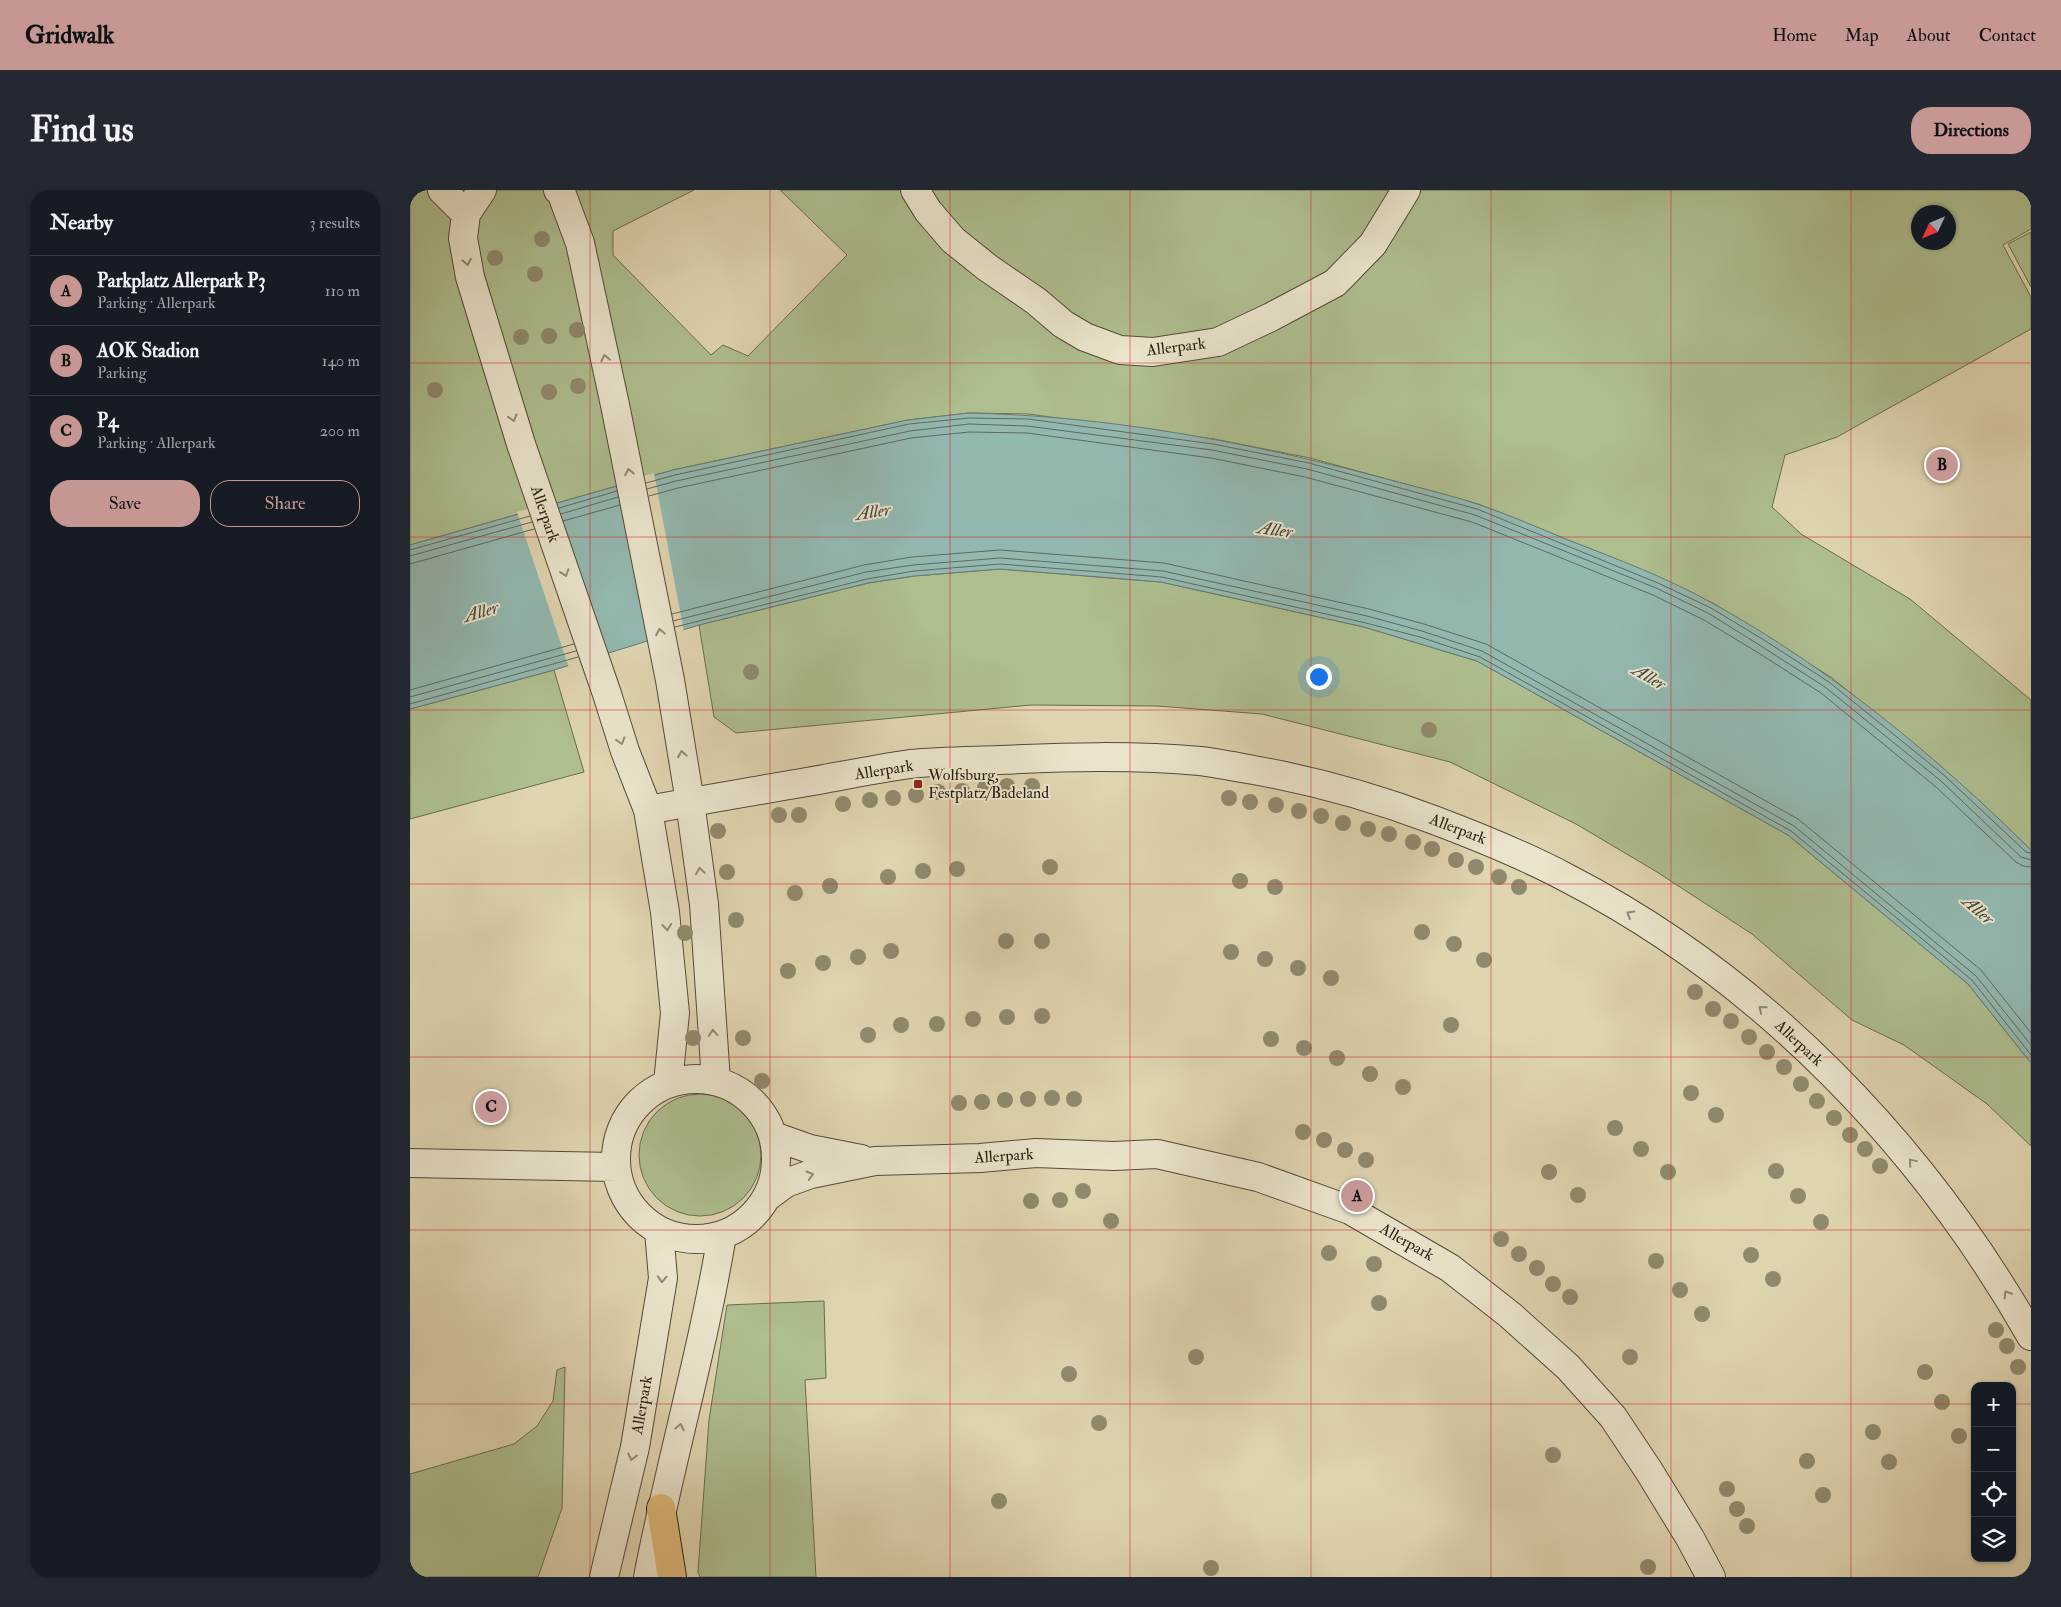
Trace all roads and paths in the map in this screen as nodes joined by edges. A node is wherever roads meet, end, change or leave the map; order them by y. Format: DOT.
graph roads {
  1 [pos="442,190"];
  2 [pos="482,190"];
  3 [pos="915,190"];
  4 [pos="1406,190"];
  5 [pos="561,191"];
  6 [pos="466,214"];
  7 [pos="690,802"];
  8 [pos="648,810"];
  9 [pos="716,1081"];
  10 [pos="668,1084"];
  11 [pos="773,1136"];
  12 [pos="875,1162"];
  13 [pos="410,1163"];
  14 [pos="616,1167"];
  15 [pos="767,1197"];
  16 [pos="659,1231"];
  17 [pos="722,1235"];
  18 [pos="2031,1336"];
  19 [pos="661,1508"];
  20 [pos="604,1577"];
  21 [pos="648,1577"];
  22 [pos="672,1577"];
  23 [pos="1711,1577"];
  1 -- 6 [label="street"];
  2 -- 6 [label="street, Allerpark"];
  3 -- 4 [label="street, Allerpark"];
  7 -- 5 [label="street, one-way"];
  6 -- 8 [label="street, Allerpark, one-way"];
  7 -- 8 [label="street, Allerpark"];
  9 -- 7 [label="street, one-way"];
  18 -- 7 [label="street, Allerpark, one-way"];
  8 -- 10 [label="street, Allerpark, one-way"];
  9 -- 10 [label="street, Allerpark"];
  9 -- 11 [label="street, Allerpark"];
  10 -- 14 [label="street, Allerpark"];
  11 -- 12 [label="street, Allerpark"];
  11 -- 15 [label="street, Allerpark"];
  15 -- 12 [label="street, Allerpark, one-way"];
  12 -- 23 [label="street, Allerpark"];
  13 -- 14 [label="street"];
  14 -- 16 [label="street, Allerpark"];
  15 -- 17 [label="street, Allerpark"];
  16 -- 17 [label="street, Allerpark"];
  16 -- 20 [label="street, Allerpark, one-way"];
  19 -- 17 [label="street, one-way"];
  19 -- 21 [label="street"];
  19 -- 22 [label="main road"];
}
